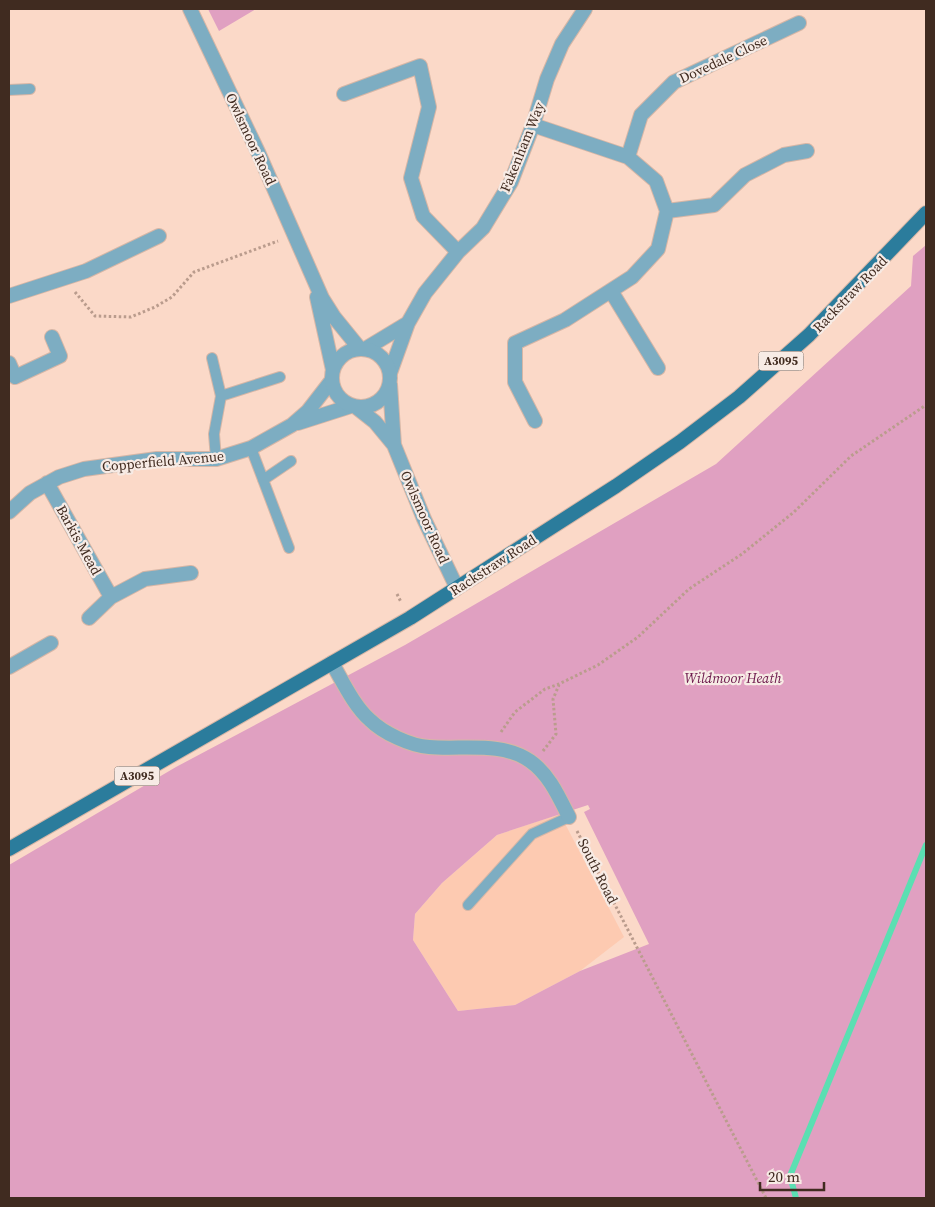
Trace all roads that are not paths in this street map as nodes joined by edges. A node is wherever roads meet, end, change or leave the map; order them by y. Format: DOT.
graph roads {
  1 [pos="190,9"];
  2 [pos="585,9"];
  3 [pos="799,23"];
  4 [pos="30,89"];
  5 [pos="9,90"];
  6 [pos="344,94"];
  7 [pos="533,125"];
  8 [pos="807,150"];
  9 [pos="628,157"];
  10 [pos="667,211"];
  11 [pos="926,213"];
  12 [pos="158,236"];
  13 [pos="458,252"];
  14 [pos="310,270"];
  15 [pos="611,291"];
  16 [pos="9,296"];
  17 [pos="408,323"];
  18 [pos="52,337"];
  19 [pos="363,349"];
  20 [pos="212,358"];
  21 [pos="9,363"];
  22 [pos="658,368"];
  23 [pos="332,375"];
  24 [pos="280,377"];
  25 [pos="390,378"];
  26 [pos="221,396"];
  27 [pos="354,406"];
  28 [pos="536,422"];
  29 [pos="292,425"];
  30 [pos="394,445"];
  31 [pos="251,448"];
  32 [pos="216,459"];
  33 [pos="291,461"];
  34 [pos="263,480"];
  35 [pos="47,483"];
  36 [pos="9,512"];
  37 [pos="289,548"];
  38 [pos="191,573"];
  39 [pos="457,588"];
  40 [pos="111,597"];
  41 [pos="89,618"];
  42 [pos="51,644"];
  43 [pos="332,663"];
  44 [pos="9,667"];
  45 [pos="570,817"];
  46 [pos="9,849"];
  47 [pos="468,905"];
  1 -- 14 [label="street, Owlsmoor Road"];
  2 -- 7 [label="street, Fakenham Way"];
  3 -- 9 [label="street, Dovedale Close"];
  4 -- 5 [label="lane"];
  6 -- 13 [label="street"];
  7 -- 9 [label="street"];
  7 -- 13 [label="street, Fakenham Way"];
  8 -- 10 [label="street"];
  9 -- 10 [label="street"];
  10 -- 15 [label="street"];
  11 -- 39 [label="main road, Rackstraw Road / A3095"];
  12 -- 16 [label="street"];
  13 -- 17 [label="street, Fakenham Way"];
  14 -- 19 [label="street, Owlsmoor Road"];
  14 -- 23 [label="street, Owlsmoor Road"];
  15 -- 22 [label="street"];
  15 -- 28 [label="street"];
  17 -- 19 [label="street, Fakenham Way"];
  17 -- 25 [label="street, Fakenham Way"];
  18 -- 21 [label="street"];
  19 -- 23 [label="street"];
  19 -- 25 [label="street"];
  20 -- 26 [label="lane"];
  23 -- 27 [label="street"];
  23 -- 29 [label="street, Copperfield Avenue"];
  24 -- 26 [label="lane"];
  25 -- 27 [label="street"];
  25 -- 30 [label="street, Owlsmoor Road"];
  26 -- 32 [label="lane"];
  27 -- 29 [label="street, Copperfield Avenue"];
  27 -- 30 [label="street, Owlsmoor Road"];
  29 -- 31 [label="street, Copperfield Avenue"];
  30 -- 39 [label="street, Owlsmoor Road"];
  31 -- 32 [label="street, Copperfield Avenue"];
  31 -- 34 [label="lane"];
  32 -- 35 [label="street, Copperfield Avenue"];
  33 -- 34 [label="lane"];
  34 -- 37 [label="lane"];
  35 -- 36 [label="street, Copperfield Avenue"];
  35 -- 40 [label="street, Barkis Mead"];
  38 -- 40 [label="street"];
  39 -- 43 [label="main road, Rackstraw Road / A3095"];
  40 -- 41 [label="street"];
  42 -- 44 [label="street"];
  43 -- 45 [label="street"];
  43 -- 46 [label="main road, Rackstraw Road / A3095"];
  45 -- 47 [label="lane"];
}
